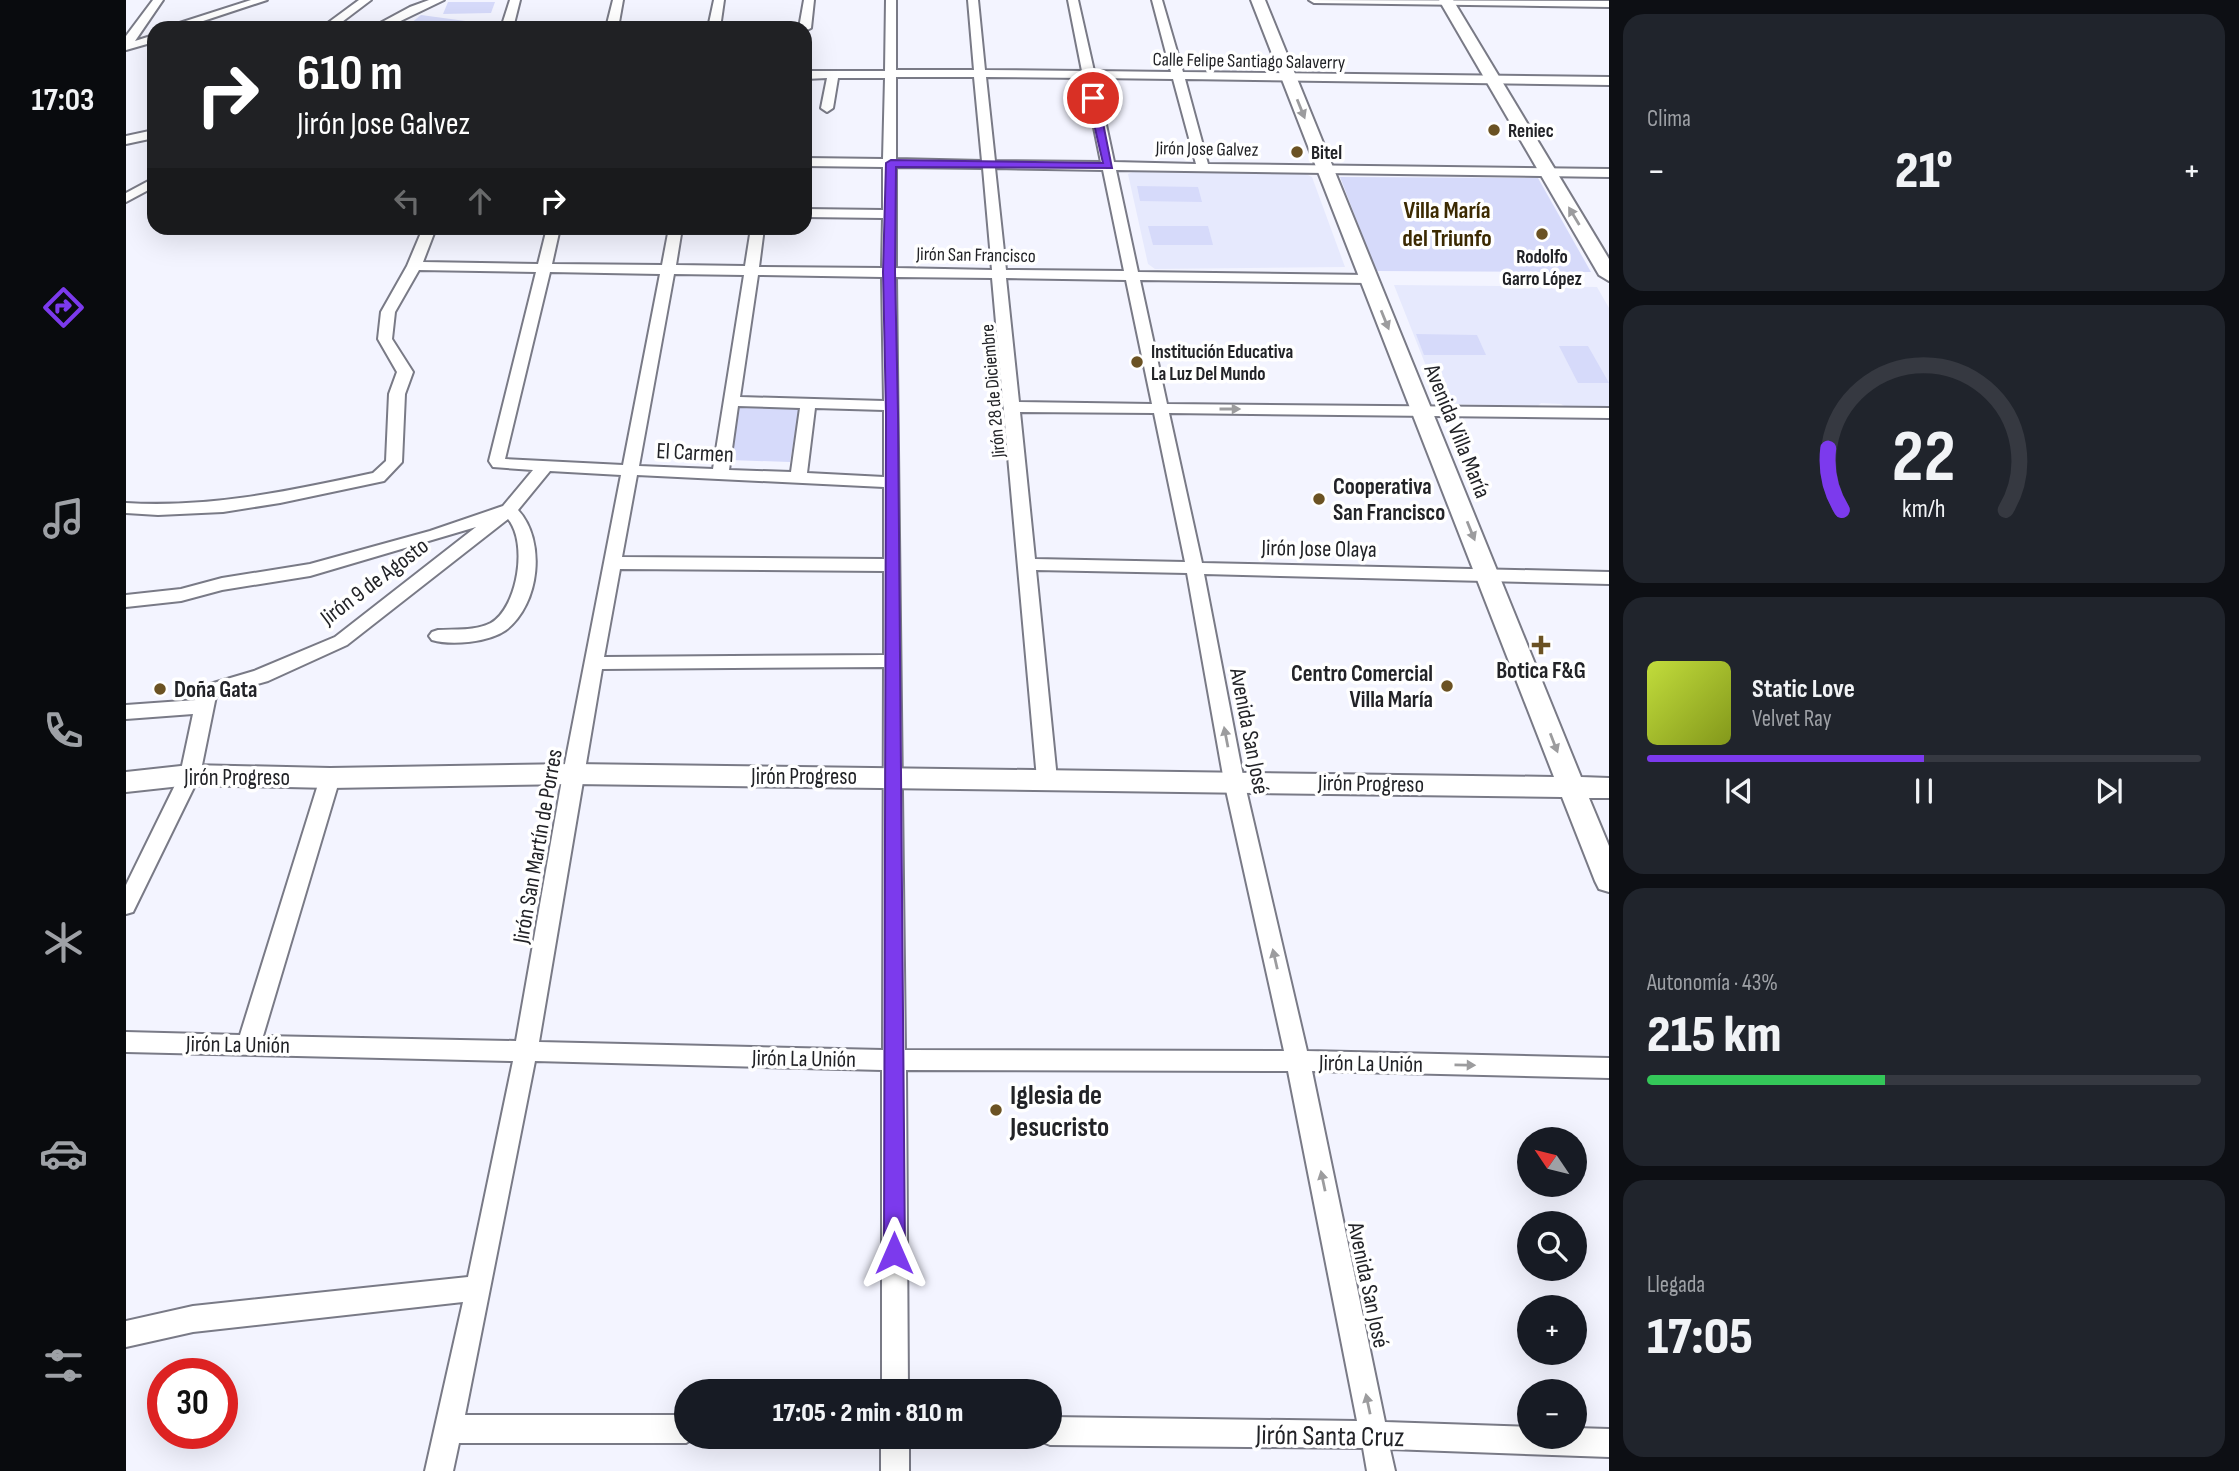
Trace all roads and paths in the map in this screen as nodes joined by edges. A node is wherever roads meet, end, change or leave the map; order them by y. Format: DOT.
graph roads {
  1 [pos="158,0"];
  2 [pos="262,0"];
  3 [pos="366,0"];
  4 [pos="404,0"];
  5 [pos="423,0"];
  6 [pos="439,0"];
  7 [pos="515,0"];
  8 [pos="618,0"];
  9 [pos="719,0"];
  10 [pos="808,0"];
  11 [pos="891,0"];
  12 [pos="973,0"];
  13 [pos="1073,0"];
  14 [pos="1157,0"];
  15 [pos="1258,0"];
  16 [pos="1314,0"];
  17 [pos="1447,1"];
  18 [pos="1609,4"];
  19 [pos="391,11"];
  20 [pos="193,21"];
  21 [pos="337,21"];
  22 [pos="374,21"];
  23 [pos="391,21"];
  24 [pos="509,21"];
  25 [pos="614,21"];
  26 [pos="716,21"];
  27 [pos="806,21"];
  28 [pos="147,40"];
  29 [pos="126,45"];
  30 [pos="981,73"];
  31 [pos="891,74"];
  32 [pos="812,75"];
  33 [pos="833,75"];
  34 [pos="1088,76"];
  35 [pos="1178,77"];
  36 [pos="1289,78"];
  37 [pos="1492,79"];
  38 [pos="1609,81"];
  39 [pos="827,108"];
  40 [pos="147,136"];
  41 [pos="126,140"];
  42 [pos="812,162"];
  43 [pos="891,163"];
  44 [pos="989,165"];
  45 [pos="1109,166"];
  46 [pos="1203,167"];
  47 [pos="1325,169"];
  48 [pos="1547,172"];
  49 [pos="1609,173"];
  50 [pos="147,186"];
  51 [pos="126,198"];
  52 [pos="812,213"];
  53 [pos="890,214"];
  54 [pos="426,235"];
  55 [pos="552,235"];
  56 [pos="674,235"];
  57 [pos="757,235"];
  58 [pos="414,266"];
  59 [pos="545,267"];
  60 [pos="667,269"];
  61 [pos="753,270"];
  62 [pos="889,272"];
  63 [pos="1000,274"];
  64 [pos="1133,275"];
  65 [pos="1609,275"];
  66 [pos="1369,279"];
  67 [pos="732,401"];
  68 [pos="808,404"];
  69 [pos="892,406"];
  70 [pos="1013,407"];
  71 [pos="1162,409"];
  72 [pos="1422,410"];
  73 [pos="1609,413"];
  74 [pos="545,467"];
  75 [pos="632,472"];
  76 [pos="720,476"];
  77 [pos="797,479"];
  78 [pos="892,482"];
  79 [pos="126,508"];
  80 [pos="509,509"];
  81 [pos="615,563"];
  82 [pos="1027,564"];
  83 [pos="892,565"];
  84 [pos="1195,570"];
  85 [pos="1489,576"];
  86 [pos="1609,578"];
  87 [pos="126,601"];
  88 [pos="438,636"];
  89 [pos="893,661"];
  90 [pos="596,663"];
  91 [pos="205,699"];
  92 [pos="126,712"];
  93 [pos="573,774"];
  94 [pos="190,775"];
  95 [pos="893,776"];
  96 [pos="330,778"];
  97 [pos="1047,779"];
  98 [pos="1234,780"];
  99 [pos="126,782"];
  100 [pos="1571,788"];
  101 [pos="1609,788"];
  102 [pos="1609,881"];
  103 [pos="126,906"];
  104 [pos="126,1042"];
  105 [pos="248,1044"];
  106 [pos="526,1051"];
  107 [pos="894,1060"];
  108 [pos="1298,1061"];
  109 [pos="1609,1068"];
  110 [pos="480,1289"];
  111 [pos="126,1334"];
  112 [pos="895,1379"];
  113 [pos="448,1429"];
  114 [pos="674,1429"];
  115 [pos="1062,1431"];
  116 [pos="1375,1435"];
  117 [pos="1609,1443"];
  118 [pos="895,1449"];
  119 [pos="439,1471"];
  120 [pos="895,1471"];
  121 [pos="1381,1471"];
  1 -- 29 [label="street"];
  2 -- 20 [label="street"];
  3 -- 21 [label="street"];
  4 -- 19 [label="street"];
  5 -- 19 [label="street"];
  6 -- 23 [label="street"];
  7 -- 24 [label="street"];
  8 -- 25 [label="street"];
  9 -- 26 [label="street"];
  10 -- 27 [label="street"];
  11 -- 31 [label="street"];
  12 -- 30 [label="street, Jirón 28 de Diciembre"];
  13 -- 34 [label="street, Avenida San José"];
  14 -- 35 [label="street"];
  15 -- 36 [label="street, Avenida Villa María"];
  16 -- 17 [label="street"];
  17 -- 18 [label="street"];
  17 -- 37 [label="street"];
  19 -- 22 [label="street"];
  28 -- 29 [label="street"];
  30 -- 31 [label="street, Calle Felipe Santiago Salaverry"];
  30 -- 34 [label="street, Calle Felipe Santiago Salaverry"];
  30 -- 44 [label="street, Jirón 28 de Diciembre"];
  31 -- 33 [label="street, Calle Felipe Santiago Salaverry"];
  31 -- 43 [label="street"];
  32 -- 33 [label="street, Calle Felipe Santiago Salaverry"];
  33 -- 39 [label="street"];
  34 -- 35 [label="street, Calle Felipe Santiago Salaverry"];
  34 -- 45 [label="street, Avenida San José"];
  35 -- 36 [label="street, Calle Felipe Santiago Salaverry"];
  35 -- 46 [label="street"];
  36 -- 37 [label="street, Calle Felipe Santiago Salaverry"];
  36 -- 47 [label="street, Avenida Villa María, one-way"];
  37 -- 38 [label="street, Calle Felipe Santiago Salaverry"];
  37 -- 48 [label="street"];
  40 -- 41 [label="street"];
  42 -- 43 [label="street, Jirón Jose Galvez"];
  43 -- 44 [label="street, Jirón Jose Galvez"];
  43 -- 53 [label="street"];
  44 -- 45 [label="street, Jirón Jose Galvez"];
  44 -- 63 [label="street, Jirón 28 de Diciembre"];
  45 -- 46 [label="street, Jirón Jose Galvez"];
  45 -- 64 [label="street, Avenida San José"];
  46 -- 47 [label="street, Jirón Jose Galvez"];
  47 -- 48 [label="street, Jirón Jose Galvez"];
  47 -- 66 [label="street, Avenida Villa María"];
  48 -- 49 [label="street, Jirón Jose Galvez"];
  65 -- 48 [label="street, one-way"];
  50 -- 51 [label="street"];
  52 -- 53 [label="street"];
  53 -- 62 [label="street"];
  54 -- 58 [label="street"];
  55 -- 59 [label="street"];
  56 -- 60 [label="street, Jirón San Martín de Porres"];
  57 -- 61 [label="street"];
  58 -- 59 [label="street, Jirón San Francisco"];
  58 -- 79 [label="street"];
  59 -- 60 [label="street, Jirón San Francisco"];
  59 -- 74 [label="street, El Carmen"];
  60 -- 61 [label="street, Jirón San Francisco"];
  60 -- 75 [label="street, Jirón San Martín de Porres"];
  61 -- 62 [label="street, Jirón San Francisco"];
  61 -- 67 [label="street"];
  62 -- 63 [label="street, Jirón San Francisco"];
  62 -- 69 [label="street"];
  63 -- 64 [label="street, Jirón San Francisco"];
  63 -- 70 [label="street, Jirón 28 de Diciembre"];
  64 -- 66 [label="street, Jirón San Francisco"];
  64 -- 71 [label="street, Avenida San José"];
  66 -- 72 [label="street, Avenida Villa María, one-way"];
  67 -- 68 [label="street"];
  67 -- 76 [label="street"];
  68 -- 69 [label="street"];
  68 -- 77 [label="street"];
  69 -- 78 [label="street"];
  70 -- 71 [label="street"];
  70 -- 82 [label="street, Jirón 28 de Diciembre"];
  71 -- 72 [label="street, one-way"];
  71 -- 84 [label="street, Avenida San José"];
  72 -- 73 [label="street"];
  72 -- 85 [label="street, Avenida Villa María, one-way"];
  74 -- 75 [label="street, El Carmen"];
  74 -- 80 [label="street, Jirón 9 de Agosto"];
  75 -- 76 [label="street, El Carmen"];
  75 -- 81 [label="street, Jirón San Martín de Porres"];
  76 -- 77 [label="street, El Carmen"];
  77 -- 78 [label="street, El Carmen"];
  78 -- 83 [label="street"];
  80 -- 87 [label="street"];
  80 -- 88 [label="street"];
  80 -- 91 [label="street, Jirón 9 de Agosto"];
  81 -- 83 [label="street"];
  81 -- 90 [label="street, Jirón San Martín de Porres"];
  82 -- 84 [label="street, Jirón Jose Olaya"];
  82 -- 97 [label="street, Jirón 28 de Diciembre"];
  83 -- 89 [label="street"];
  84 -- 85 [label="street, Jirón Jose Olaya"];
  98 -- 84 [label="street, Avenida San José, one-way"];
  85 -- 86 [label="street, Jirón Jose Olaya"];
  85 -- 100 [label="street, Avenida Villa María, one-way"];
  89 -- 90 [label="street"];
  89 -- 95 [label="street"];
  90 -- 93 [label="street, Jirón San Martín de Porres"];
  91 -- 92 [label="street, Jirón 9 de Agosto"];
  91 -- 94 [label="street"];
  93 -- 95 [label="street, Jirón Progreso"];
  93 -- 96 [label="street, Jirón Progreso"];
  93 -- 106 [label="street, Jirón San Martín de Porres"];
  94 -- 96 [label="street, Jirón Progreso"];
  94 -- 99 [label="street, Jirón Progreso"];
  94 -- 103 [label="street"];
  95 -- 97 [label="street, Jirón Progreso"];
  95 -- 107 [label="street"];
  96 -- 105 [label="street"];
  97 -- 98 [label="street, Jirón Progreso"];
  98 -- 100 [label="street, Jirón Progreso"];
  108 -- 98 [label="street, Avenida San José, one-way"];
  100 -- 101 [label="street, Jirón Progreso"];
  100 -- 102 [label="street, Avenida Villa María"];
  104 -- 105 [label="street, Jirón La Unión"];
  105 -- 106 [label="street, Jirón La Unión"];
  106 -- 107 [label="street, Jirón La Unión"];
  106 -- 110 [label="street, Jirón San Martín de Porres"];
  107 -- 108 [label="street, Jirón La Unión"];
  107 -- 112 [label="street"];
  108 -- 109 [label="street, Jirón La Unión, one-way"];
  116 -- 108 [label="street, Avenida San José, one-way"];
  110 -- 111 [label="street"];
  110 -- 113 [label="street, Jirón San Martín de Porres"];
  113 -- 114 [label="street"];
  113 -- 119 [label="street, Jirón San Martín de Porres"];
  115 -- 116 [label="street, Jirón Santa Cruz"];
  116 -- 117 [label="street, Jirón Santa Cruz"];
  116 -- 121 [label="street, Avenida San José"];
  118 -- 120 [label="street"];
}
